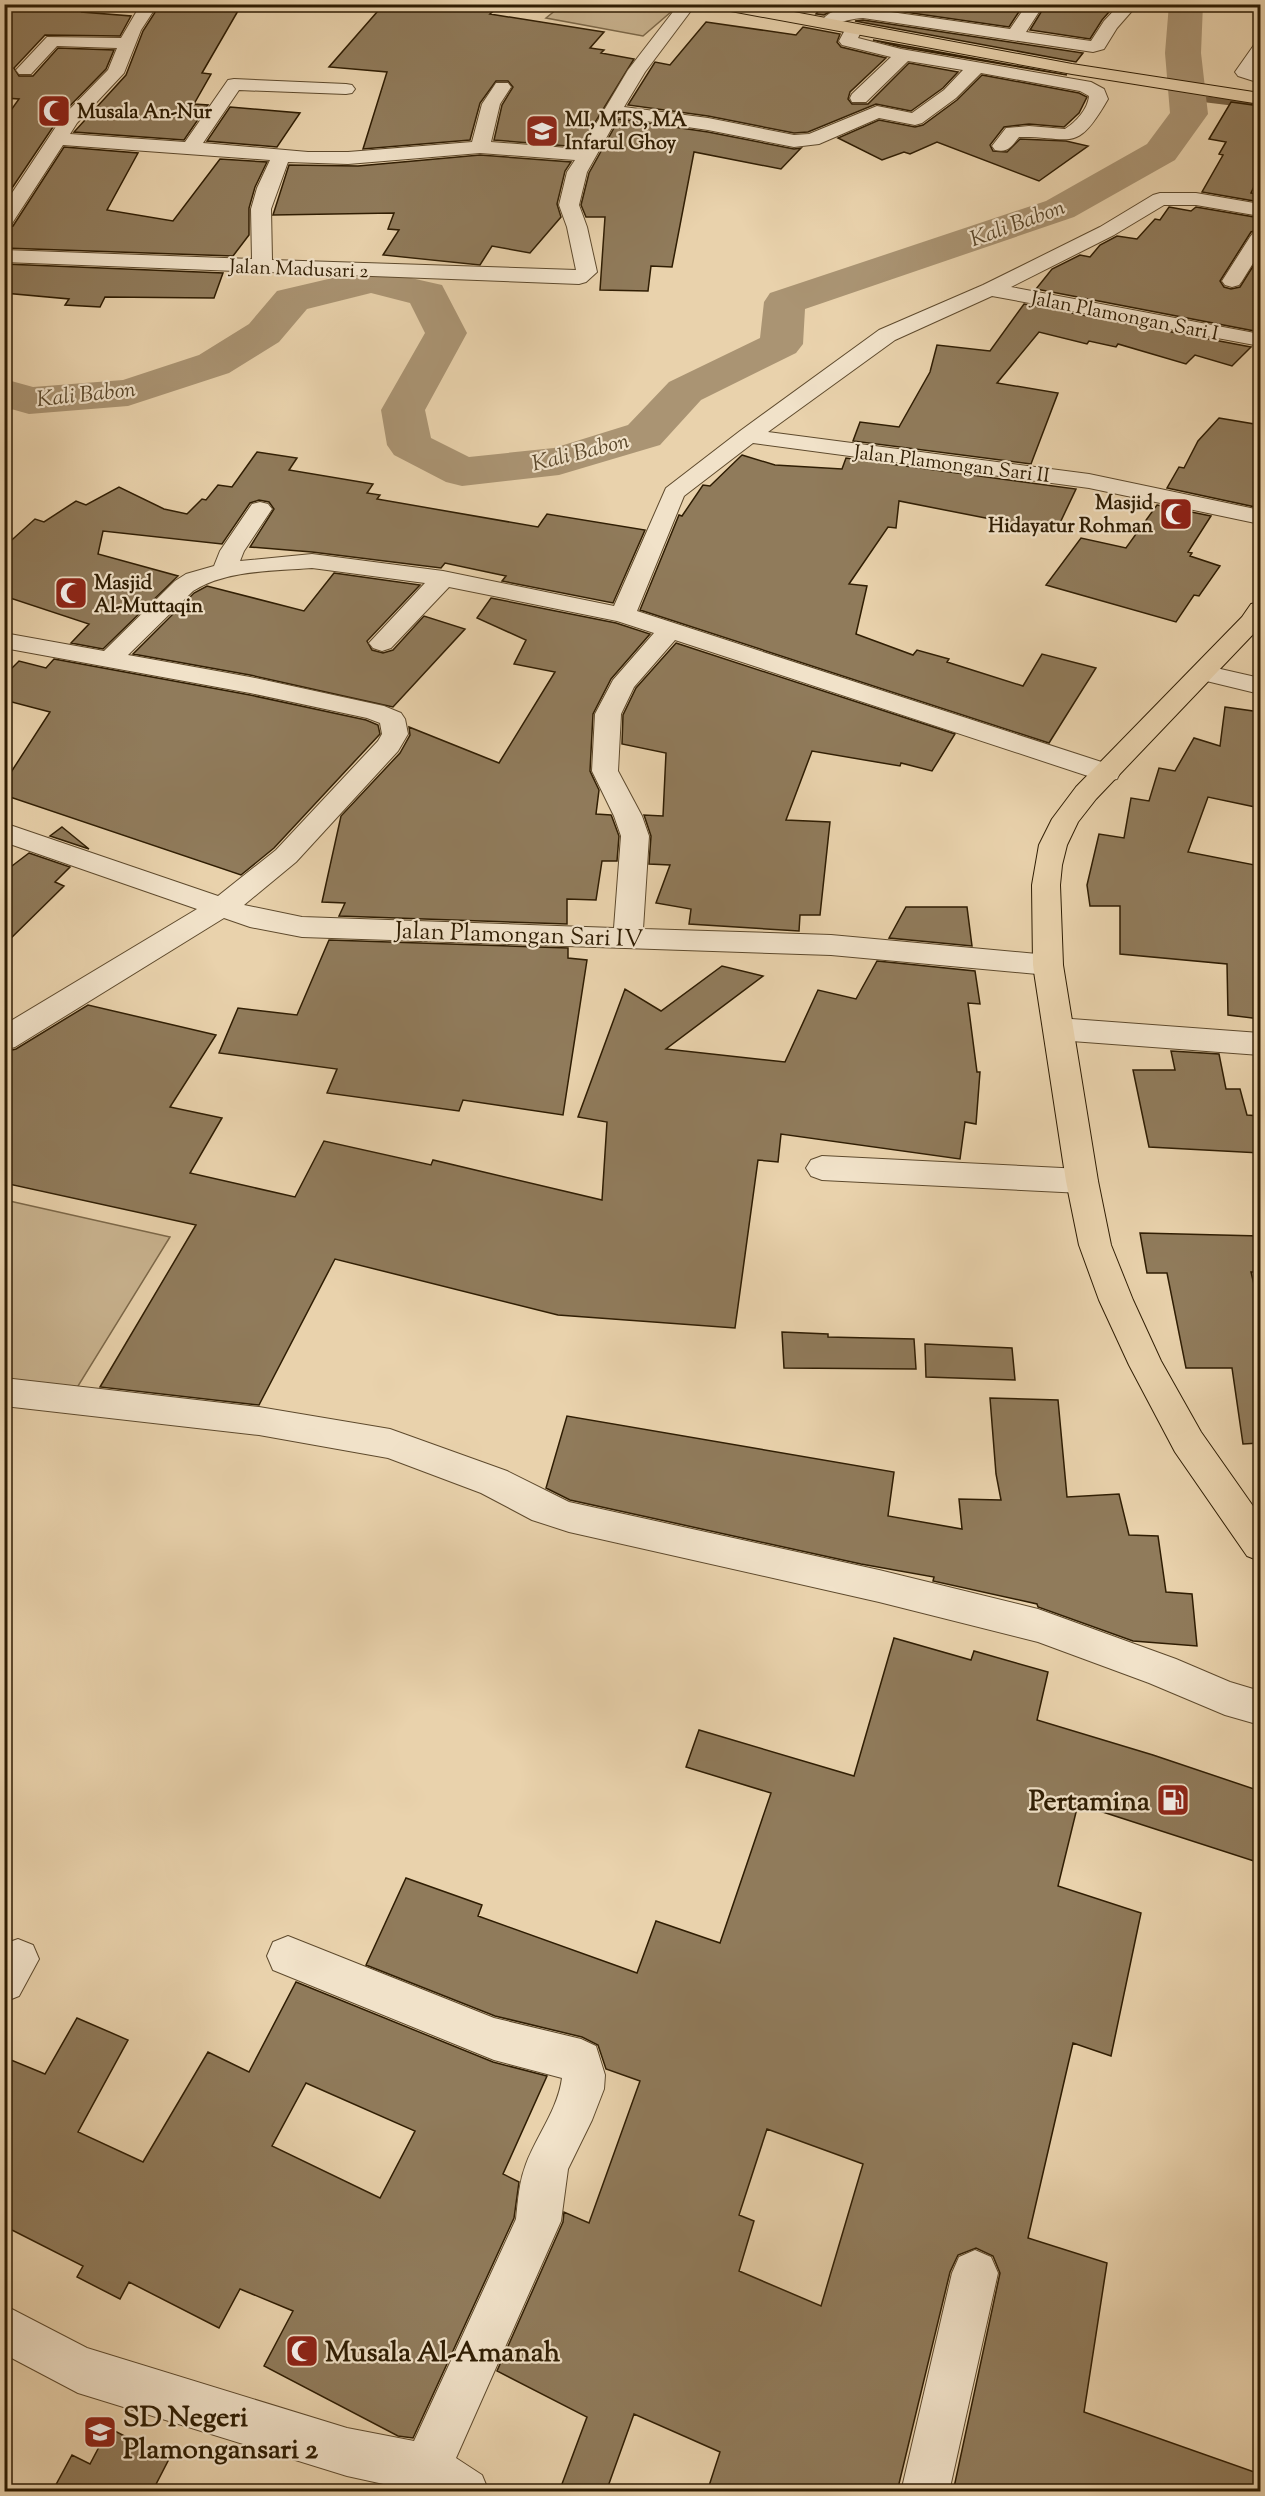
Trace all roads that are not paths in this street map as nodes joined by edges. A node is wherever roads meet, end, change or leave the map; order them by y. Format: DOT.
graph roads {
  1 [pos="150,4"];
  2 [pos="688,4"];
  3 [pos="720,4"];
  4 [pos="766,4"];
  5 [pos="1036,4"];
  6 [pos="1130,4"];
  7 [pos="833,18"];
  8 [pos="854,30"];
  9 [pos="1016,35"];
  10 [pos="126,43"];
  11 [pos="1260,48"];
  12 [pos="902,54"];
  13 [pos="1074,64"];
  14 [pos="977,68"];
  15 [pos="25,70"];
  16 [pos="1260,78"];
  17 [pos="502,87"];
  18 [pos="1260,88"];
  19 [pos="346,89"];
  20 [pos="859,98"];
  21 [pos="1260,99"];
  22 [pos="612,111"];
  23 [pos="56,139"];
  24 [pos="1002,146"];
  25 [pos="191,147"];
  26 [pos="480,147"];
  27 [pos="282,155"];
  28 [pos="586,155"];
  29 [pos="1260,198"];
  30 [pos="4,221"];
  31 [pos="1260,237"];
  32 [pos="4,256"];
  33 [pos="260,266"];
  34 [pos="1232,281"];
  35 [pos="990,289"];
  36 [pos="1260,340"];
  37 [pos="747,436"];
  38 [pos="260,509"];
  39 [pos="1260,517"];
  40 [pos="224,571"];
  41 [pos="443,578"];
  42 [pos="1260,609"];
  43 [pos="623,615"];
  44 [pos="670,630"];
  45 [pos="4,640"];
  46 [pos="382,643"];
  47 [pos="110,658"];
  48 [pos="1203,673"];
  49 [pos="1260,686"];
  50 [pos="1107,773"];
  51 [pos="4,832"];
  52 [pos="222,907"];
  53 [pos="628,937"];
  54 [pos="1048,965"];
  55 [pos="1058,1029"];
  56 [pos="4,1039"];
  57 [pos="1260,1044"];
  58 [pos="822,1168"];
  59 [pos="1082,1181"];
  60 [pos="4,1392"];
  61 [pos="1260,1545"];
  62 [pos="1260,1708"];
  63 [pos="288,1956"];
  64 [pos="975,2273"];
  65 [pos="4,2328"];
  66 [pos="446,2480"];
  67 [pos="925,2492"];
  1 -- 10 [label="street"];
  2 -- 22 [label="street"];
  3 -- 8 [label="main road"];
  4 -- 7 [label="main road"];
  5 -- 9 [label="street"];
  6 -- 9 [label="street"];
  7 -- 9 [label="street"];
  7 -- 13 [label="main road"];
  8 -- 12 [label="street"];
  8 -- 13 [label="main road"];
  10 -- 15 [label="street"];
  10 -- 23 [label="street"];
  11 -- 16 [label="street"];
  12 -- 14 [label="street"];
  12 -- 20 [label="street"];
  13 -- 18 [label="main road"];
  13 -- 21 [label="main road"];
  14 -- 22 [label="street"];
  14 -- 24 [label="street"];
  17 -- 26 [label="street"];
  19 -- 25 [label="street"];
  22 -- 28 [label="street"];
  23 -- 25 [label="street"];
  23 -- 30 [label="street"];
  25 -- 27 [label="street"];
  26 -- 27 [label="street"];
  26 -- 28 [label="street"];
  27 -- 33 [label="street"];
  28 -- 33 [label="street, Jalan Madusari 2"];
  29 -- 35 [label="street"];
  31 -- 34 [label="street"];
  32 -- 33 [label="street, Jalan Madusari 2"];
  35 -- 36 [label="street, Jalan Plamongan Sari I"];
  35 -- 37 [label="street"];
  37 -- 39 [label="street, Jalan Plamongan Sari II"];
  37 -- 43 [label="street"];
  38 -- 40 [label="street"];
  40 -- 41 [label="street"];
  40 -- 47 [label="street"];
  41 -- 43 [label="street"];
  41 -- 46 [label="street"];
  42 -- 48 [label="main road"];
  43 -- 44 [label="street"];
  44 -- 50 [label="street"];
  44 -- 53 [label="street"];
  45 -- 47 [label="street"];
  47 -- 52 [label="street"];
  48 -- 49 [label="street"];
  48 -- 50 [label="main road"];
  50 -- 54 [label="main road"];
  51 -- 52 [label="street, Jalan Plamongan Sari IV"];
  52 -- 53 [label="street, Jalan Plamongan Sari IV"];
  52 -- 56 [label="street"];
  53 -- 54 [label="street, Jalan Plamongan Sari IV"];
  54 -- 55 [label="main road"];
  55 -- 57 [label="street"];
  55 -- 59 [label="main road"];
  58 -- 59 [label="street"];
  59 -- 61 [label="main road"];
  60 -- 62 [label="street"];
  63 -- 66 [label="street"];
  64 -- 67 [label="street"];
  65 -- 66 [label="street"];
}
